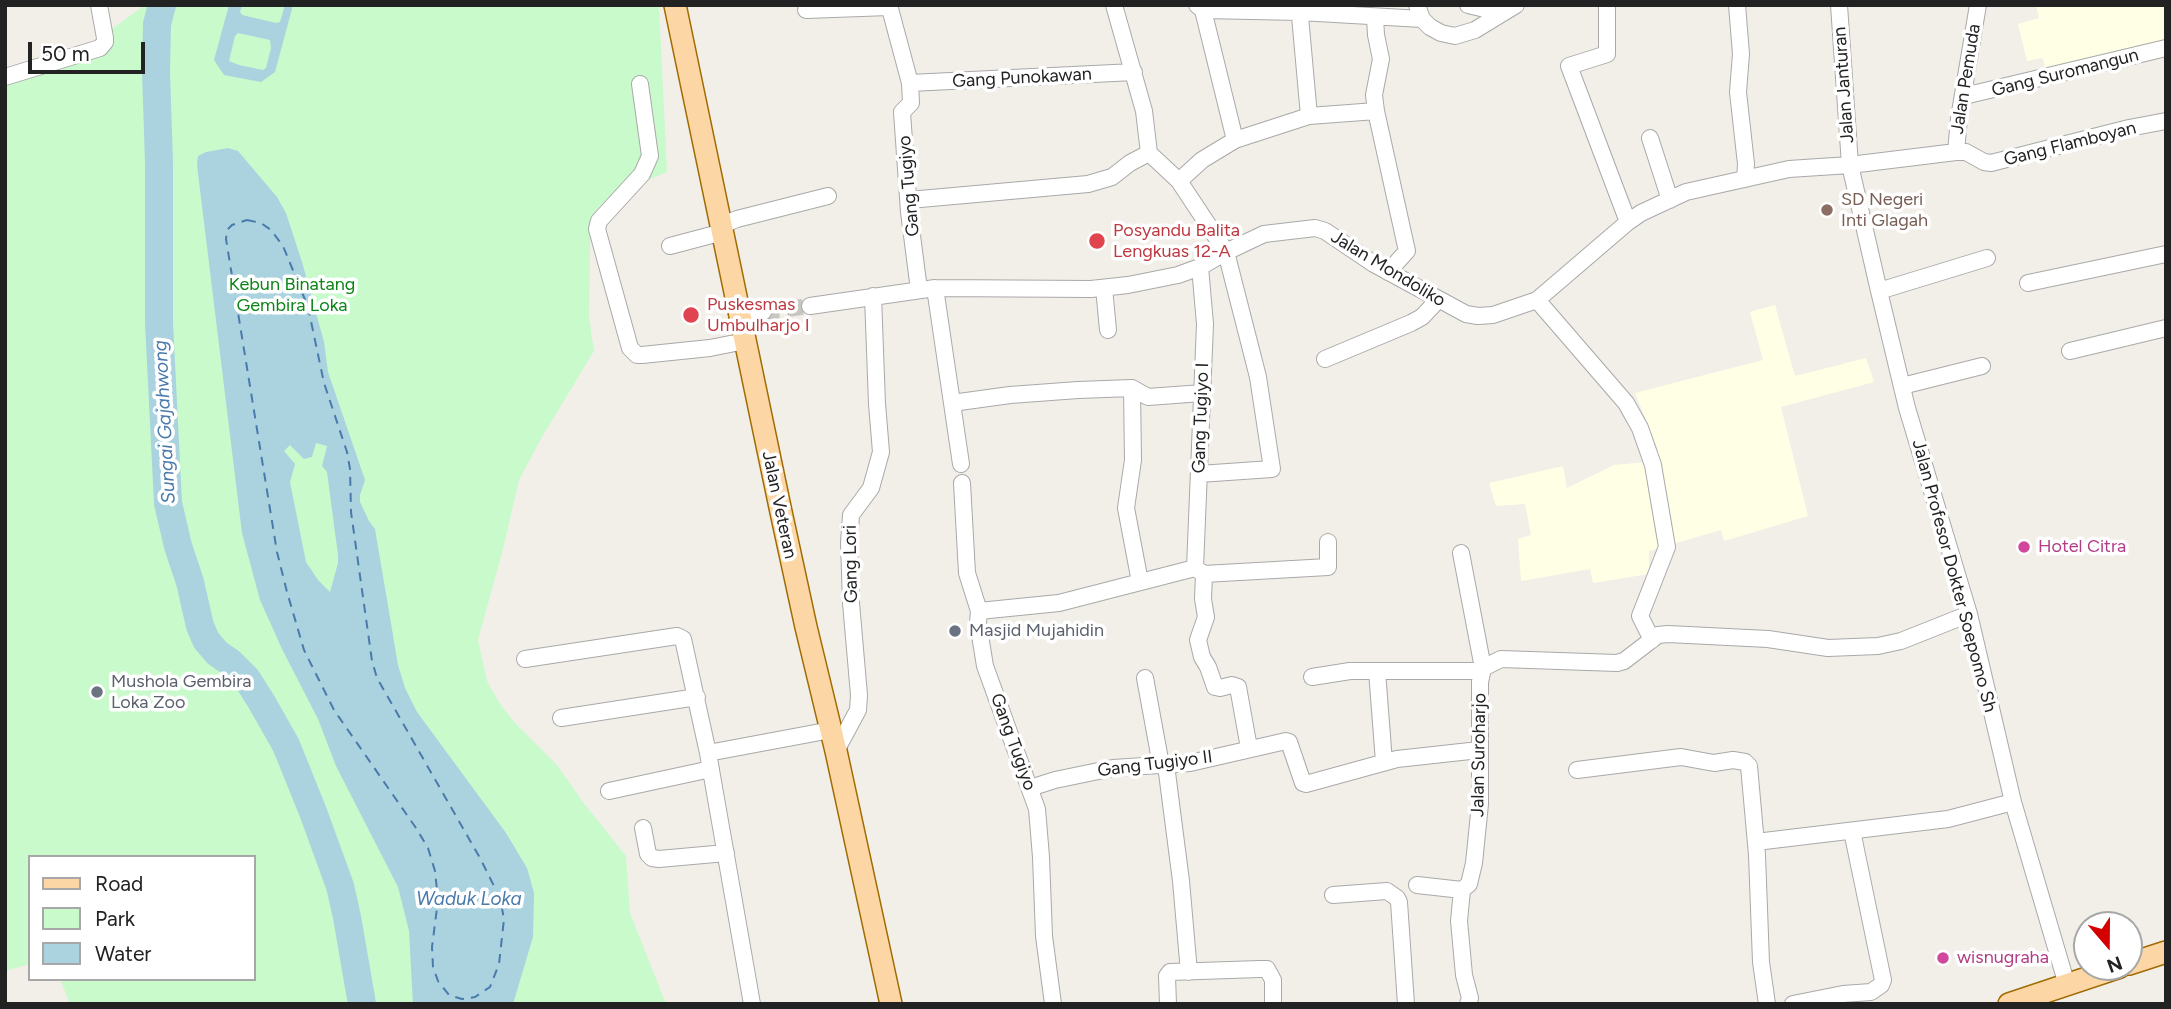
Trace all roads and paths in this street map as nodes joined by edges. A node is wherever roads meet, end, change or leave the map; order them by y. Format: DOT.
graph roads {
  1 [pos="99,5"];
  2 [pos="675,5"];
  3 [pos="1114,5"];
  4 [pos="1468,5"];
  5 [pos="1607,5"];
  6 [pos="1737,5"];
  7 [pos="1839,5"];
  8 [pos="1978,5"];
  9 [pos="889,6"];
  10 [pos="1200,8"];
  11 [pos="1300,9"];
  12 [pos="1509,9"];
  13 [pos="806,10"];
  14 [pos="1419,12"];
  15 [pos="1375,17"];
  16 [pos="2166,48"];
  17 [pos="1134,72"];
  18 [pos="5,77"];
  19 [pos="910,83"];
  20 [pos="640,84"];
  21 [pos="1964,96"];
  22 [pos="1376,111"];
  23 [pos="1309,116"];
  24 [pos="2166,121"];
  25 [pos="1650,138"];
  26 [pos="1235,140"];
  27 [pos="1956,152"];
  28 [pos="1149,153"];
  29 [pos="1850,165"];
  30 [pos="1745,179"];
  31 [pos="1179,181"];
  32 [pos="828,196"];
  33 [pos="909,200"];
  34 [pos="1670,200"];
  35 [pos="1628,222"];
  36 [pos="722,229"];
  37 [pos="670,246"];
  38 [pos="1226,252"];
  39 [pos="2166,254"];
  40 [pos="1987,258"];
  41 [pos="1200,267"];
  42 [pos="1388,272"];
  43 [pos="2028,283"];
  44 [pos="1104,288"];
  45 [pos="927,289"];
  46 [pos="1879,291"];
  47 [pos="873,296"];
  48 [pos="1537,300"];
  49 [pos="1437,301"];
  50 [pos="810,306"];
  51 [pos="763,313"];
  52 [pos="740,318"];
  53 [pos="2166,328"];
  54 [pos="1108,330"];
  55 [pos="745,341"];
  56 [pos="2070,351"];
  57 [pos="1325,359"];
  58 [pos="1982,366"];
  59 [pos="1902,386"];
  60 [pos="1132,388"];
  61 [pos="1202,393"];
  62 [pos="952,403"];
  63 [pos="961,464"];
  64 [pos="1199,474"];
  65 [pos="962,483"];
  66 [pos="1328,542"];
  67 [pos="1461,553"];
  68 [pos="1199,571"];
  69 [pos="1140,582"];
  70 [pos="979,611"];
  71 [pos="1969,614"];
  72 [pos="1652,640"];
  73 [pos="525,659"];
  74 [pos="1482,669"];
  75 [pos="1377,671"];
  76 [pos="1312,677"];
  77 [pos="1145,678"];
  78 [pos="697,697"];
  79 [pos="561,719"];
  80 [pos="834,741"];
  81 [pos="1249,748"];
  82 [pos="1479,750"];
  83 [pos="710,761"];
  84 [pos="1384,762"];
  85 [pos="1163,765"];
  86 [pos="1577,770"];
  87 [pos="1030,788"];
  88 [pos="609,791"];
  89 [pos="2013,802"];
  90 [pos="643,828"];
  91 [pos="1852,831"];
  92 [pos="1756,842"];
  93 [pos="726,853"];
  94 [pos="1417,885"];
  95 [pos="1462,890"];
  96 [pos="1333,895"];
  97 [pos="2166,952"];
  98 [pos="2143,959"];
  99 [pos="1189,972"];
  100 [pos="2079,981"];
  101 [pos="2067,985"];
  102 [pos="752,1004"];
  103 [pos="891,1004"];
  104 [pos="1053,1004"];
  105 [pos="1168,1004"];
  106 [pos="1273,1004"];
  107 [pos="1405,1004"];
  108 [pos="1468,1004"];
  109 [pos="1768,1004"];
  110 [pos="1793,1004"];
  111 [pos="2009,1004"];
  1 -- 18 [label="street"];
  2 -- 36 [label="main road, Jalan Veteran"];
  3 -- 17 [label="street"];
  4 -- 12 [label="street"];
  5 -- 35 [label="street"];
  6 -- 30 [label="street"];
  7 -- 29 [label="street, Jalan Janturan"];
  8 -- 21 [label="street, Jalan Pemuda"];
  9 -- 13 [label="street"];
  9 -- 19 [label="street"];
  10 -- 11 [label="street"];
  10 -- 26 [label="street"];
  11 -- 15 [label="street"];
  11 -- 23 [label="street"];
  12 -- 14 [label="street"];
  14 -- 15 [label="street"];
  15 -- 22 [label="street"];
  16 -- 21 [label="street, Gang Suromangun"];
  17 -- 19 [label="street, Gang Punokawan"];
  17 -- 28 [label="street"];
  19 -- 33 [label="street, Gang Tugiyo"];
  20 -- 55 [label="street"];
  21 -- 27 [label="street, Jalan Pemuda"];
  22 -- 23 [label="street"];
  22 -- 42 [label="street"];
  23 -- 26 [label="street"];
  24 -- 27 [label="street, Gang Flamboyan"];
  25 -- 34 [label="street"];
  26 -- 31 [label="street"];
  27 -- 29 [label="street, Gang Flamboyan"];
  28 -- 31 [label="street"];
  28 -- 33 [label="street"];
  29 -- 30 [label="street, Jalan Mondoliko"];
  29 -- 46 [label="street, Jalan Profesor Dokter Soepomo Sh"];
  30 -- 34 [label="street, Jalan Mondoliko"];
  31 -- 38 [label="street"];
  32 -- 36 [label="street"];
  33 -- 45 [label="street, Gang Tugiyo"];
  34 -- 35 [label="street, Jalan Mondoliko"];
  35 -- 48 [label="street, Jalan Mondoliko"];
  36 -- 37 [label="street"];
  36 -- 52 [label="main road, Jalan Veteran"];
  38 -- 41 [label="street, Jalan Mondoliko"];
  38 -- 42 [label="street, Jalan Mondoliko"];
  38 -- 64 [label="street"];
  39 -- 43 [label="street"];
  40 -- 46 [label="street"];
  41 -- 44 [label="street, Jalan Mondoliko"];
  41 -- 61 [label="street, Gang Tugiyo I"];
  42 -- 49 [label="street, Jalan Mondoliko"];
  44 -- 45 [label="street, Jalan Mondoliko"];
  44 -- 54 [label="street"];
  45 -- 47 [label="street, Jalan Mondoliko"];
  45 -- 62 [label="street, Gang Tugiyo"];
  46 -- 59 [label="street, Jalan Profesor Dokter Soepomo Sh"];
  47 -- 50 [label="street, Jalan Mondoliko"];
  47 -- 80 [label="street, Gang Lori"];
  48 -- 49 [label="street, Jalan Mondoliko"];
  48 -- 72 [label="street"];
  49 -- 57 [label="street"];
  51 -- 52 [label="street"];
  52 -- 55 [label="main road, Jalan Veteran"];
  53 -- 56 [label="street"];
  55 -- 80 [label="main road, Jalan Veteran"];
  58 -- 59 [label="street"];
  59 -- 71 [label="street, Jalan Profesor Dokter Soepomo Sh"];
  60 -- 61 [label="street"];
  60 -- 62 [label="street"];
  60 -- 69 [label="street"];
  61 -- 64 [label="street, Gang Tugiyo I"];
  62 -- 63 [label="street, Gang Tugiyo"];
  64 -- 68 [label="street, Gang Tugiyo I"];
  65 -- 70 [label="street, Gang Tugiyo"];
  66 -- 68 [label="street"];
  67 -- 74 [label="street"];
  68 -- 69 [label="street"];
  68 -- 81 [label="street, Gang Tugiyo I"];
  69 -- 70 [label="street"];
  70 -- 87 [label="street, Gang Tugiyo"];
  71 -- 72 [label="street, Jalan Suroharjo"];
  71 -- 89 [label="street, Jalan Profesor Dokter Soepomo Sh"];
  72 -- 74 [label="street, Jalan Suroharjo"];
  73 -- 78 [label="street"];
  74 -- 75 [label="street"];
  74 -- 82 [label="street, Jalan Suroharjo"];
  75 -- 76 [label="street"];
  75 -- 84 [label="street"];
  77 -- 85 [label="street"];
  78 -- 79 [label="street"];
  78 -- 83 [label="street"];
  80 -- 83 [label="street"];
  80 -- 103 [label="main road, Jalan Veteran"];
  81 -- 84 [label="street, Gang Tugiyo II"];
  81 -- 85 [label="street, Gang Tugiyo II"];
  82 -- 84 [label="street"];
  82 -- 95 [label="street, Jalan Suroharjo"];
  83 -- 88 [label="street"];
  83 -- 93 [label="street"];
  85 -- 87 [label="street, Gang Tugiyo II"];
  85 -- 99 [label="street"];
  86 -- 92 [label="street"];
  87 -- 104 [label="street, Gang Tugiyo"];
  89 -- 91 [label="street"];
  89 -- 101 [label="street, Jalan Profesor Dokter Soepomo Sh"];
  90 -- 93 [label="street"];
  91 -- 92 [label="street"];
  91 -- 110 [label="street"];
  92 -- 109 [label="street"];
  93 -- 102 [label="street"];
  94 -- 95 [label="street"];
  95 -- 108 [label="street, Jalan Suroharjo"];
  96 -- 107 [label="street"];
  97 -- 98 [label="main road"];
  99 -- 105 [label="street"];
  99 -- 106 [label="street"];
  100 -- 101 [label="main road"];
  101 -- 111 [label="main road"];
}
